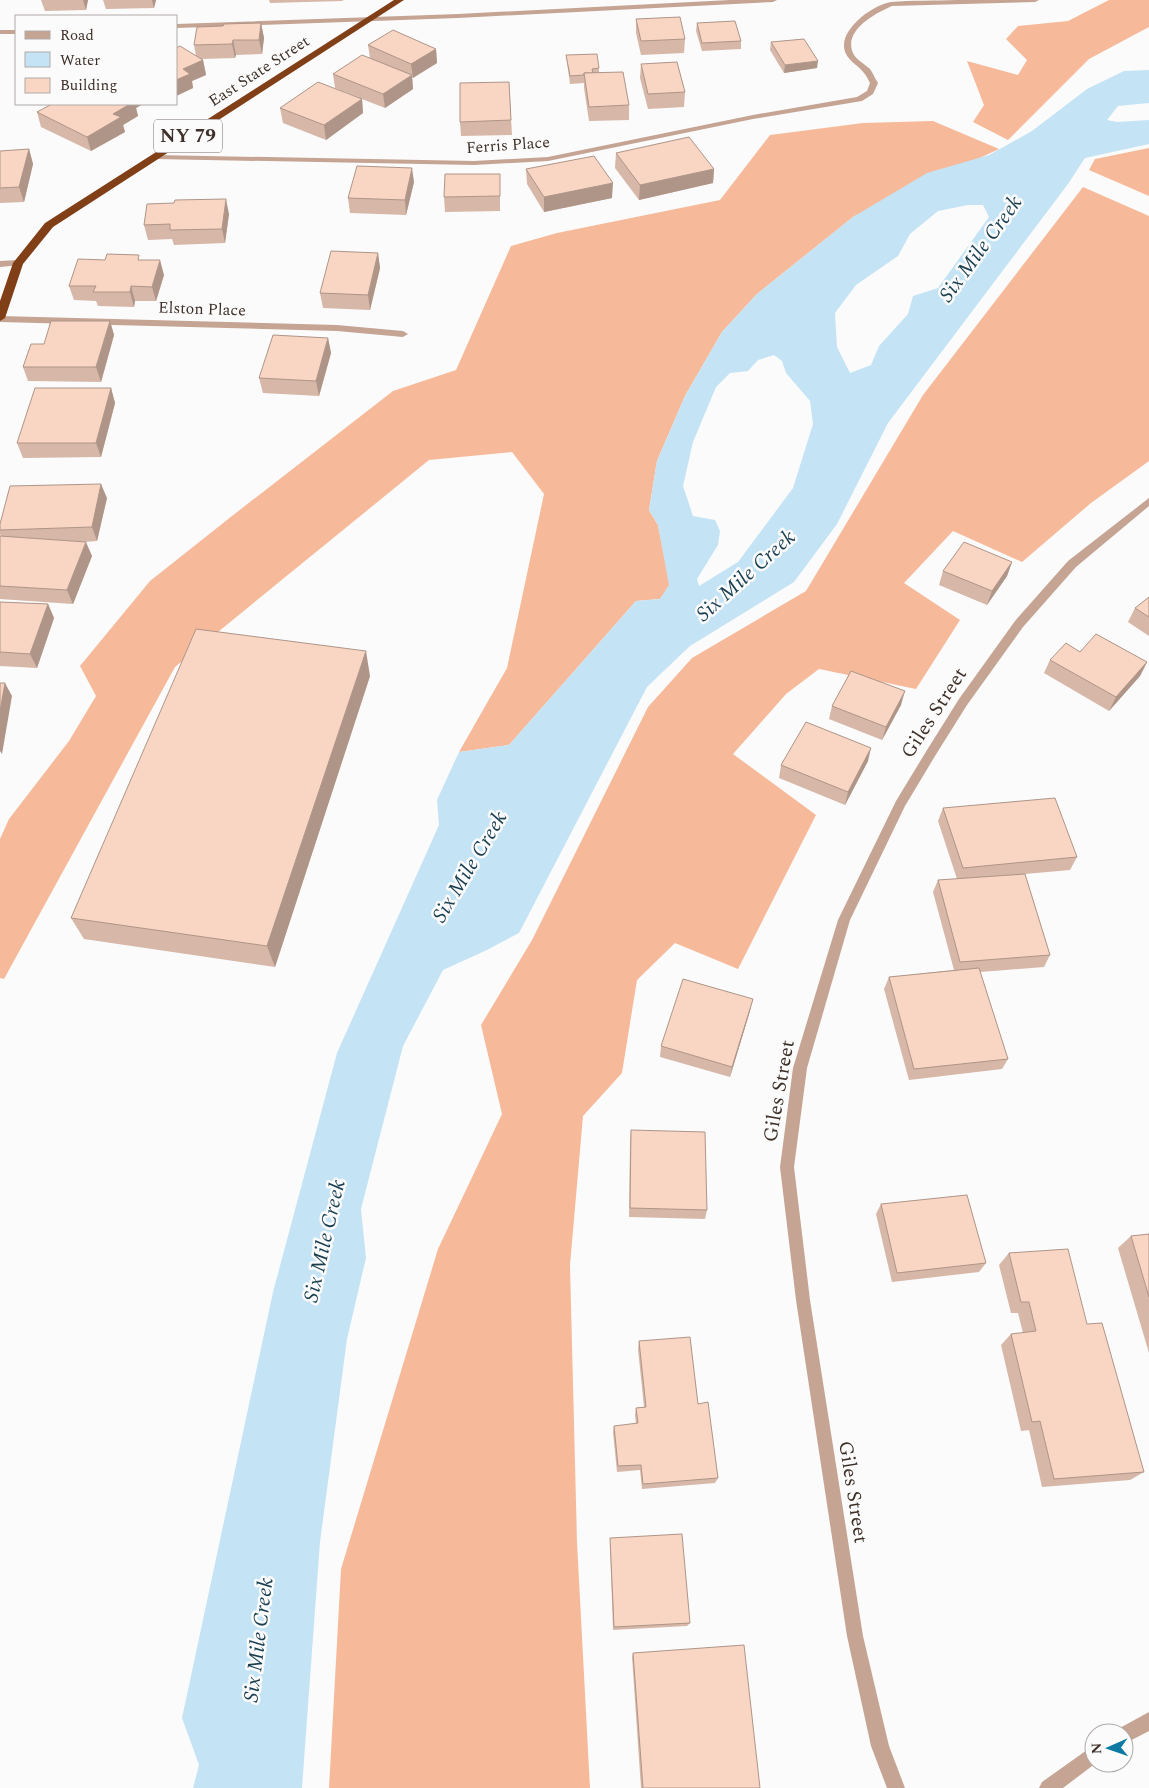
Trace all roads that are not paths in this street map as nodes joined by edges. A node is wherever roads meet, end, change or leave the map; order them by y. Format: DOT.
graph roads {
  1 [pos="400,0"];
  2 [pos="773,0"];
  3 [pos="1035,0"];
  4 [pos="889,2"];
  5 [pos="369,19"];
  6 [pos="178,26"];
  7 [pos="0,32"];
  8 [pos="15,32"];
  9 [pos="155,157"];
  10 [pos="18,263"];
  11 [pos="0,264"];
  12 [pos="0,318"];
  13 [pos="403,334"];
  14 [pos="1149,501"];
  15 [pos="1149,1721"];
  16 [pos="1134,1729"];
  17 [pos="1084,1761"];
  18 [pos="896,1788"];
  19 [pos="1048,1788"];
  1 -- 5 [label="highway, East State Street / NY 79"];
  2 -- 5 [label="street"];
  3 -- 4 [label="street"];
  4 -- 9 [label="street, Ferris Place"];
  5 -- 6 [label="street"];
  5 -- 9 [label="highway, East State Street / NY 79"];
  7 -- 8 [label="street"];
  9 -- 10 [label="highway, East State Street / NY 79"];
  10 -- 11 [label="street"];
  10 -- 12 [label="highway, East State Street / NY 79"];
  12 -- 13 [label="street, Elston Place"];
  14 -- 18 [label="street, Giles Street"];
  15 -- 16 [label="street"];
  17 -- 19 [label="street"];
}
